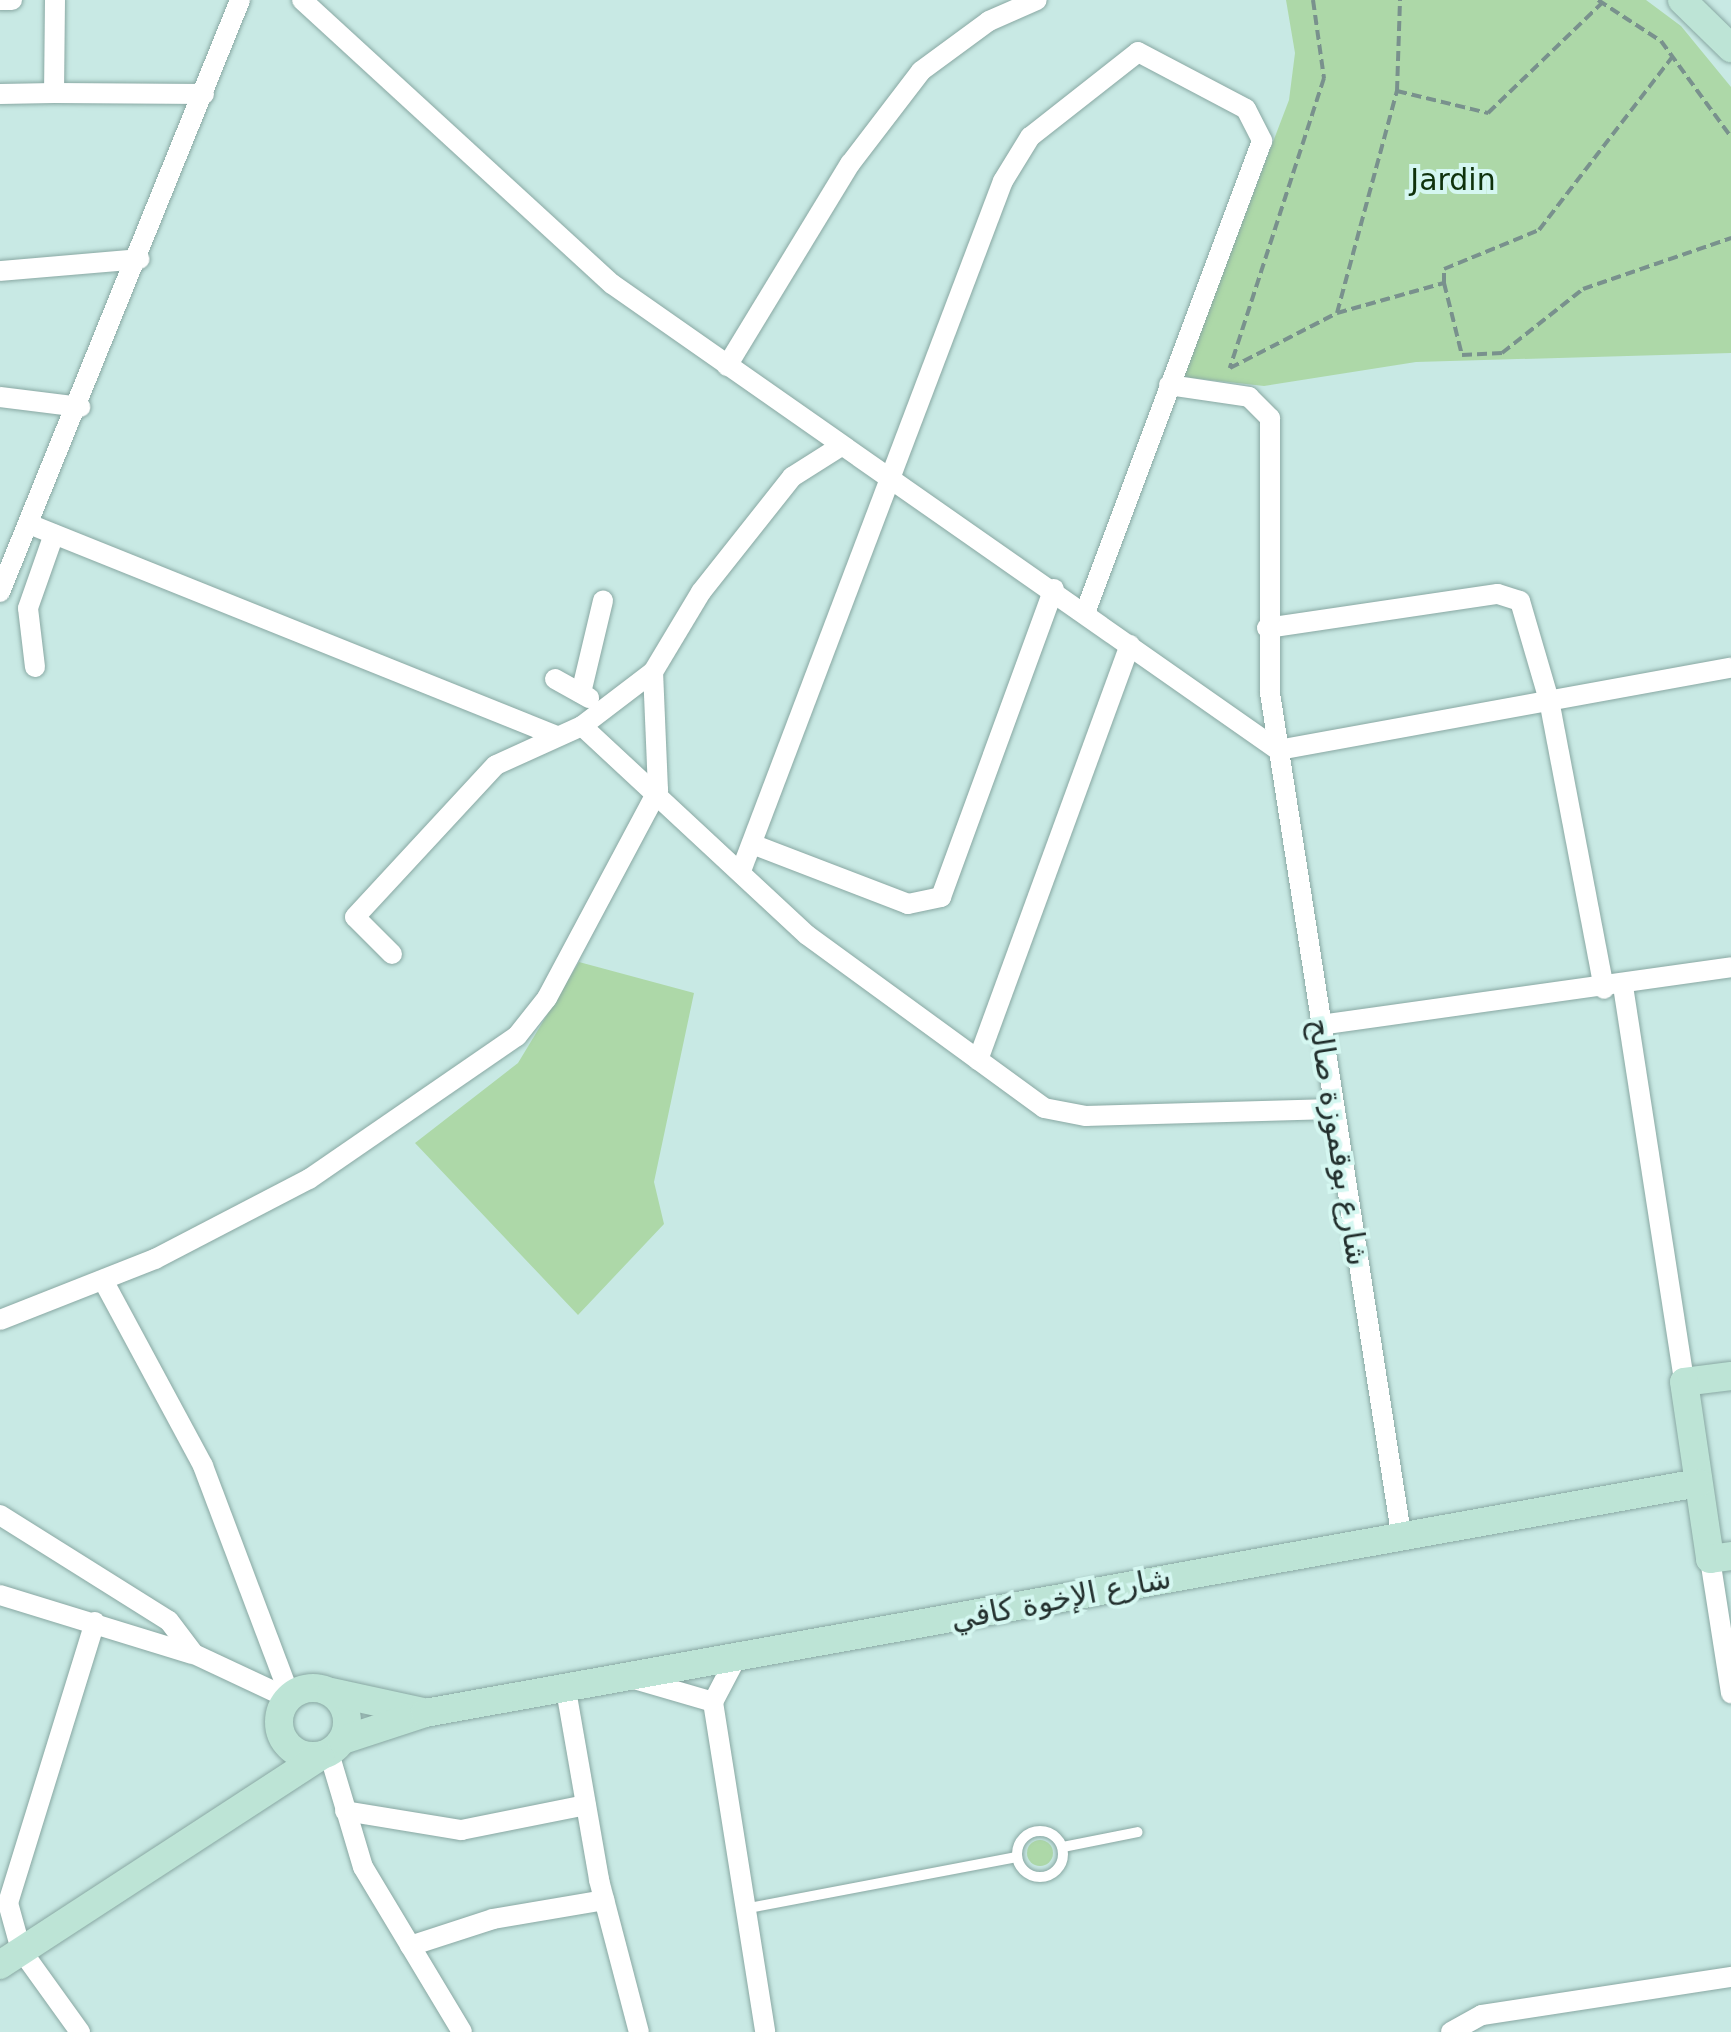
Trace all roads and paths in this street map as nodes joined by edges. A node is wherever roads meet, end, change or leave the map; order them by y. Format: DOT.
graph roads {
  1 [pos="0,0"];
  2 [pos="12,0"];
  3 [pos="54,0"];
  4 [pos="240,0"];
  5 [pos="302,0"];
  6 [pos="1037,0"];
  7 [pos="1313,0"];
  8 [pos="1400,0"];
  9 [pos="1600,1"];
  10 [pos="1674,56"];
  11 [pos="1397,91"];
  12 [pos="54,93"];
  13 [pos="0,94"];
  14 [pos="204,94"];
  15 [pos="1731,137"];
  16 [pos="1731,238"];
  17 [pos="139,259"];
  18 [pos="0,271"];
  19 [pos="1444,283"];
  20 [pos="1337,313"];
  21 [pos="727,366"];
  22 [pos="1169,385"];
  23 [pos="0,397"];
  24 [pos="80,407"];
  25 [pos="841,446"];
  26 [pos="891,475"];
  27 [pos="34,526"];
  28 [pos="54,534"];
  29 [pos="1054,589"];
  30 [pos="0,592"];
  31 [pos="603,600"];
  32 [pos="1085,614"];
  33 [pos="1267,628"];
  34 [pos="1130,646"];
  35 [pos="35,667"];
  36 [pos="1731,668"];
  37 [pos="653,672"];
  38 [pos="555,679"];
  39 [pos="581,693"];
  40 [pos="1549,700"];
  41 [pos="603,707"];
  42 [pos="582,726"];
  43 [pos="557,736"];
  44 [pos="1278,750"];
  45 [pos="658,790"];
  46 [pos="752,844"];
  47 [pos="742,871"];
  48 [pos="392,954"];
  49 [pos="1731,967"];
  50 [pos="1613,988"];
  51 [pos="1320,1025"];
  52 [pos="978,1060"];
  53 [pos="1332,1109"];
  54 [pos="102,1280"];
  55 [pos="0,1320"];
  56 [pos="1731,1376"];
  57 [pos="1684,1382"];
  58 [pos="1698,1484"];
  59 [pos="0,1515"];
  60 [pos="1402,1533"];
  61 [pos="1720,1558"];
  62 [pos="0,1595"];
  63 [pos="96,1622"];
  64 [pos="194,1654"];
  65 [pos="730,1663"];
  66 [pos="643,1677"];
  67 [pos="566,1690"];
  68 [pos="332,1692"];
  69 [pos="1731,1693"];
  70 [pos="289,1697"];
  71 [pos="713,1702"];
  72 [pos="425,1713"];
  73 [pos="279,1730"];
  74 [pos="331,1750"];
  75 [pos="245,1798"];
  76 [pos="586,1805"];
  77 [pos="345,1811"];
  78 [pos="1138,1832"];
  79 [pos="1063,1847"];
  80 [pos="1017,1857"];
  81 [pos="604,1900"];
  82 [pos="744,1909"];
  83 [pos="410,1946"];
  84 [pos="10,1958"];
  85 [pos="1731,1977"];
  86 [pos="1455,2030"];
  87 [pos="80,2032"];
  88 [pos="462,2032"];
  89 [pos="638,2032"];
  90 [pos="765,2032"];
  1 -- 2 [label="street"];
  3 -- 12 [label="street"];
  4 -- 14 [label="street"];
  5 -- 21 [label="street"];
  6 -- 21 [label="street"];
  7 -- 20 [label="path"];
  8 -- 11 [label="path"];
  9 -- 10 [label="path"];
  9 -- 11 [label="path"];
  10 -- 15 [label="path"];
  10 -- 19 [label="path"];
  11 -- 20 [label="path"];
  12 -- 13 [label="street"];
  12 -- 14 [label="street"];
  14 -- 17 [label="street"];
  16 -- 19 [label="path"];
  17 -- 18 [label="street"];
  17 -- 24 [label="street"];
  19 -- 20 [label="path"];
  21 -- 25 [label="street"];
  22 -- 26 [label="street"];
  22 -- 32 [label="street"];
  22 -- 33 [label="street, شارع بوقموزة صالح"];
  23 -- 24 [label="street"];
  24 -- 27 [label="street"];
  25 -- 26 [label="street"];
  25 -- 37 [label="street"];
  26 -- 29 [label="street"];
  26 -- 46 [label="street"];
  27 -- 28 [label="street"];
  27 -- 30 [label="street"];
  28 -- 35 [label="street"];
  28 -- 43 [label="street"];
  29 -- 32 [label="street"];
  29 -- 46 [label="street"];
  31 -- 39 [label="street"];
  32 -- 34 [label="street"];
  33 -- 40 [label="street"];
  33 -- 44 [label="street, شارع بوقموزة صالح"];
  34 -- 44 [label="street"];
  34 -- 52 [label="street"];
  36 -- 40 [label="street"];
  37 -- 41 [label="street"];
  37 -- 45 [label="street"];
  38 -- 39 [label="street"];
  39 -- 41 [label="street"];
  40 -- 44 [label="street"];
  40 -- 50 [label="street"];
  41 -- 42 [label="street"];
  42 -- 43 [label="street"];
  42 -- 45 [label="street"];
  43 -- 48 [label="street"];
  44 -- 51 [label="street, شارع بوقموزة صالح"];
  45 -- 47 [label="street"];
  45 -- 54 [label="street"];
  46 -- 47 [label="street"];
  47 -- 52 [label="street"];
  49 -- 50 [label="street"];
  50 -- 51 [label="street"];
  50 -- 57 [label="street"];
  51 -- 53 [label="street, شارع بوقموزة صالح"];
  52 -- 53 [label="street"];
  53 -- 60 [label="street, شارع بوقموزة صالح"];
  54 -- 55 [label="street"];
  54 -- 70 [label="street"];
  56 -- 57 [label="main road"];
  57 -- 58 [label="main road"];
  58 -- 60 [label="main road, شارع الإخوة كافي"];
  58 -- 61 [label="main road"];
  59 -- 64 [label="street"];
  60 -- 65 [label="main road, شارع الإخوة كافي"];
  61 -- 69 [label="street"];
  62 -- 63 [label="street"];
  63 -- 64 [label="street"];
  63 -- 84 [label="street"];
  64 -- 70 [label="street"];
  65 -- 66 [label="main road, شارع الإخوة كافي"];
  65 -- 71 [label="street"];
  66 -- 67 [label="main road, شارع الإخوة كافي"];
  66 -- 71 [label="street"];
  67 -- 72 [label="main road, شارع الإخوة كافي"];
  67 -- 76 [label="street"];
  68 -- 70 [label="main road"];
  68 -- 72 [label="main road"];
  68 -- 74 [label="main road"];
  70 -- 73 [label="main road"];
  71 -- 82 [label="street"];
  72 -- 74 [label="main road"];
  73 -- 74 [label="main road"];
  73 -- 75 [label="main road"];
  74 -- 75 [label="main road"];
  74 -- 77 [label="street"];
  75 -- 84 [label="main road"];
  76 -- 77 [label="street"];
  76 -- 81 [label="street"];
  77 -- 83 [label="street"];
  78 -- 79 [label="lane"];
  79 -- 80 [label="lane"];
  79 -- 80 [label="lane"];
  80 -- 82 [label="lane"];
  81 -- 83 [label="street"];
  81 -- 89 [label="street"];
  82 -- 90 [label="street"];
  83 -- 88 [label="street"];
  84 -- 87 [label="street"];
  85 -- 86 [label="street"];
}
